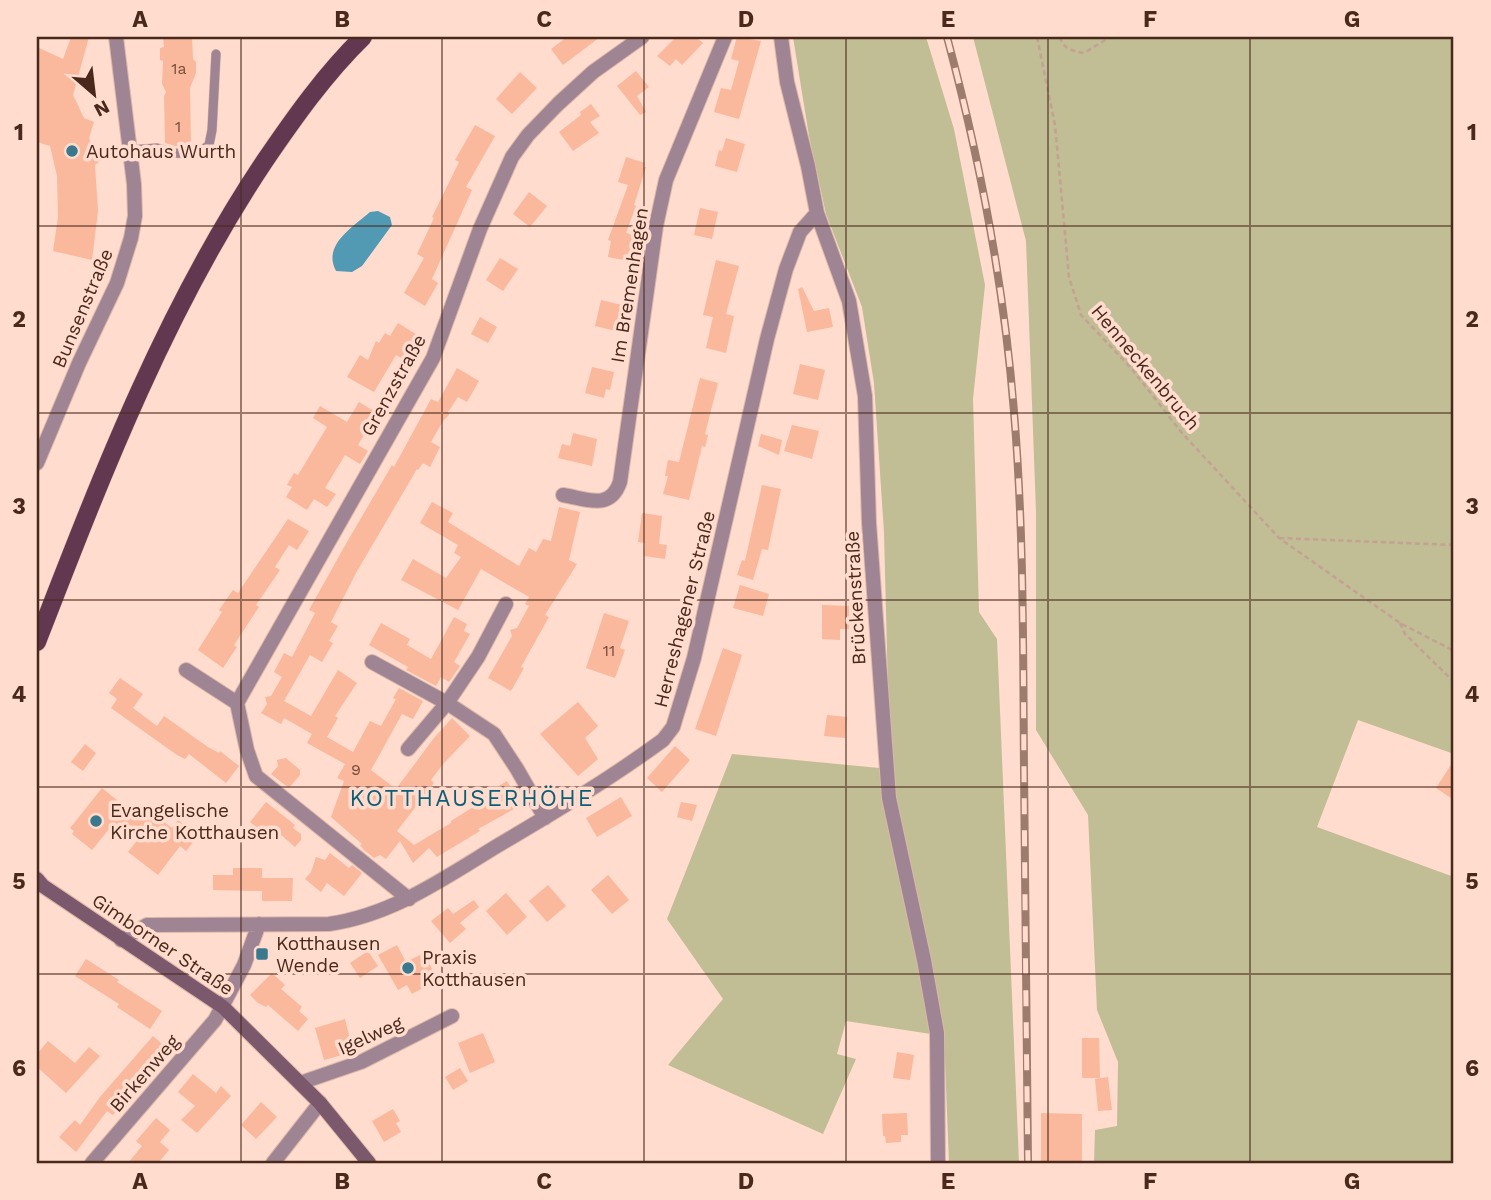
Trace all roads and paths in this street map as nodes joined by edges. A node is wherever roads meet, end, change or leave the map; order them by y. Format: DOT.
graph roads {
  1 [pos="116,37"];
  2 [pos="363,37"];
  3 [pos="642,37"];
  4 [pos="725,37"];
  5 [pos="781,37"];
  6 [pos="1037,37"];
  7 [pos="1060,37"];
  8 [pos="1110,37"];
  9 [pos="216,54"];
  10 [pos="131,150"];
  11 [pos="817,213"];
  12 [pos="37,463"];
  13 [pos="562,495"];
  14 [pos="1279,538"];
  15 [pos="1454,545"];
  16 [pos="506,604"];
  17 [pos="1400,623"];
  18 [pos="37,642"];
  19 [pos="1454,650"];
  20 [pos="372,662"];
  21 [pos="186,670"];
  22 [pos="1454,682"];
  23 [pos="237,703"];
  24 [pos="447,703"];
  25 [pos="408,748"];
  26 [pos="545,818"];
  27 [pos="39,883"];
  28 [pos="410,899"];
  29 [pos="259,924"];
  30 [pos="121,940"];
  31 [pos="223,1007"];
  32 [pos="452,1016"];
  33 [pos="300,1083"];
  34 [pos="320,1102"];
  35 [pos="92,1163"];
  36 [pos="273,1163"];
  37 [pos="369,1163"];
  38 [pos="938,1163"];
  1 -- 10 [label="street, Bunsenstraße"];
  2 -- 18 [label="main road"];
  3 -- 23 [label="street, Grenzstraße"];
  4 -- 13 [label="street, Im Bremenhagen"];
  5 -- 11 [label="street, Brückenstraße"];
  6 -- 14 [label="path, Henneckenbruch"];
  7 -- 8 [label="path"];
  9 -- 10 [label="lane"];
  10 -- 12 [label="street, Bunsenstraße"];
  11 -- 26 [label="street, Herreshagener Straße"];
  11 -- 38 [label="street, Brückenstraße"];
  14 -- 15 [label="path"];
  14 -- 17 [label="path, Henneckenbruch"];
  16 -- 24 [label="street"];
  17 -- 19 [label="path, Henneckenbruch"];
  17 -- 22 [label="path, Henneckenbruch"];
  20 -- 24 [label="street"];
  21 -- 23 [label="street"];
  23 -- 28 [label="street"];
  24 -- 25 [label="street"];
  24 -- 26 [label="street"];
  26 -- 28 [label="street, Herreshagener Straße"];
  27 -- 30 [label="street, Gimborner Straße"];
  28 -- 29 [label="street, Herreshagener Straße"];
  29 -- 30 [label="street, Herreshagener Straße"];
  29 -- 31 [label="street"];
  30 -- 31 [label="street, Gimborner Straße"];
  31 -- 33 [label="street, Gimborner Straße"];
  31 -- 35 [label="street, Birkenweg"];
  32 -- 33 [label="street, Igelweg"];
  33 -- 34 [label="street, Gimborner Straße"];
  34 -- 36 [label="street"];
  34 -- 37 [label="street, Gimborner Straße"];
}
